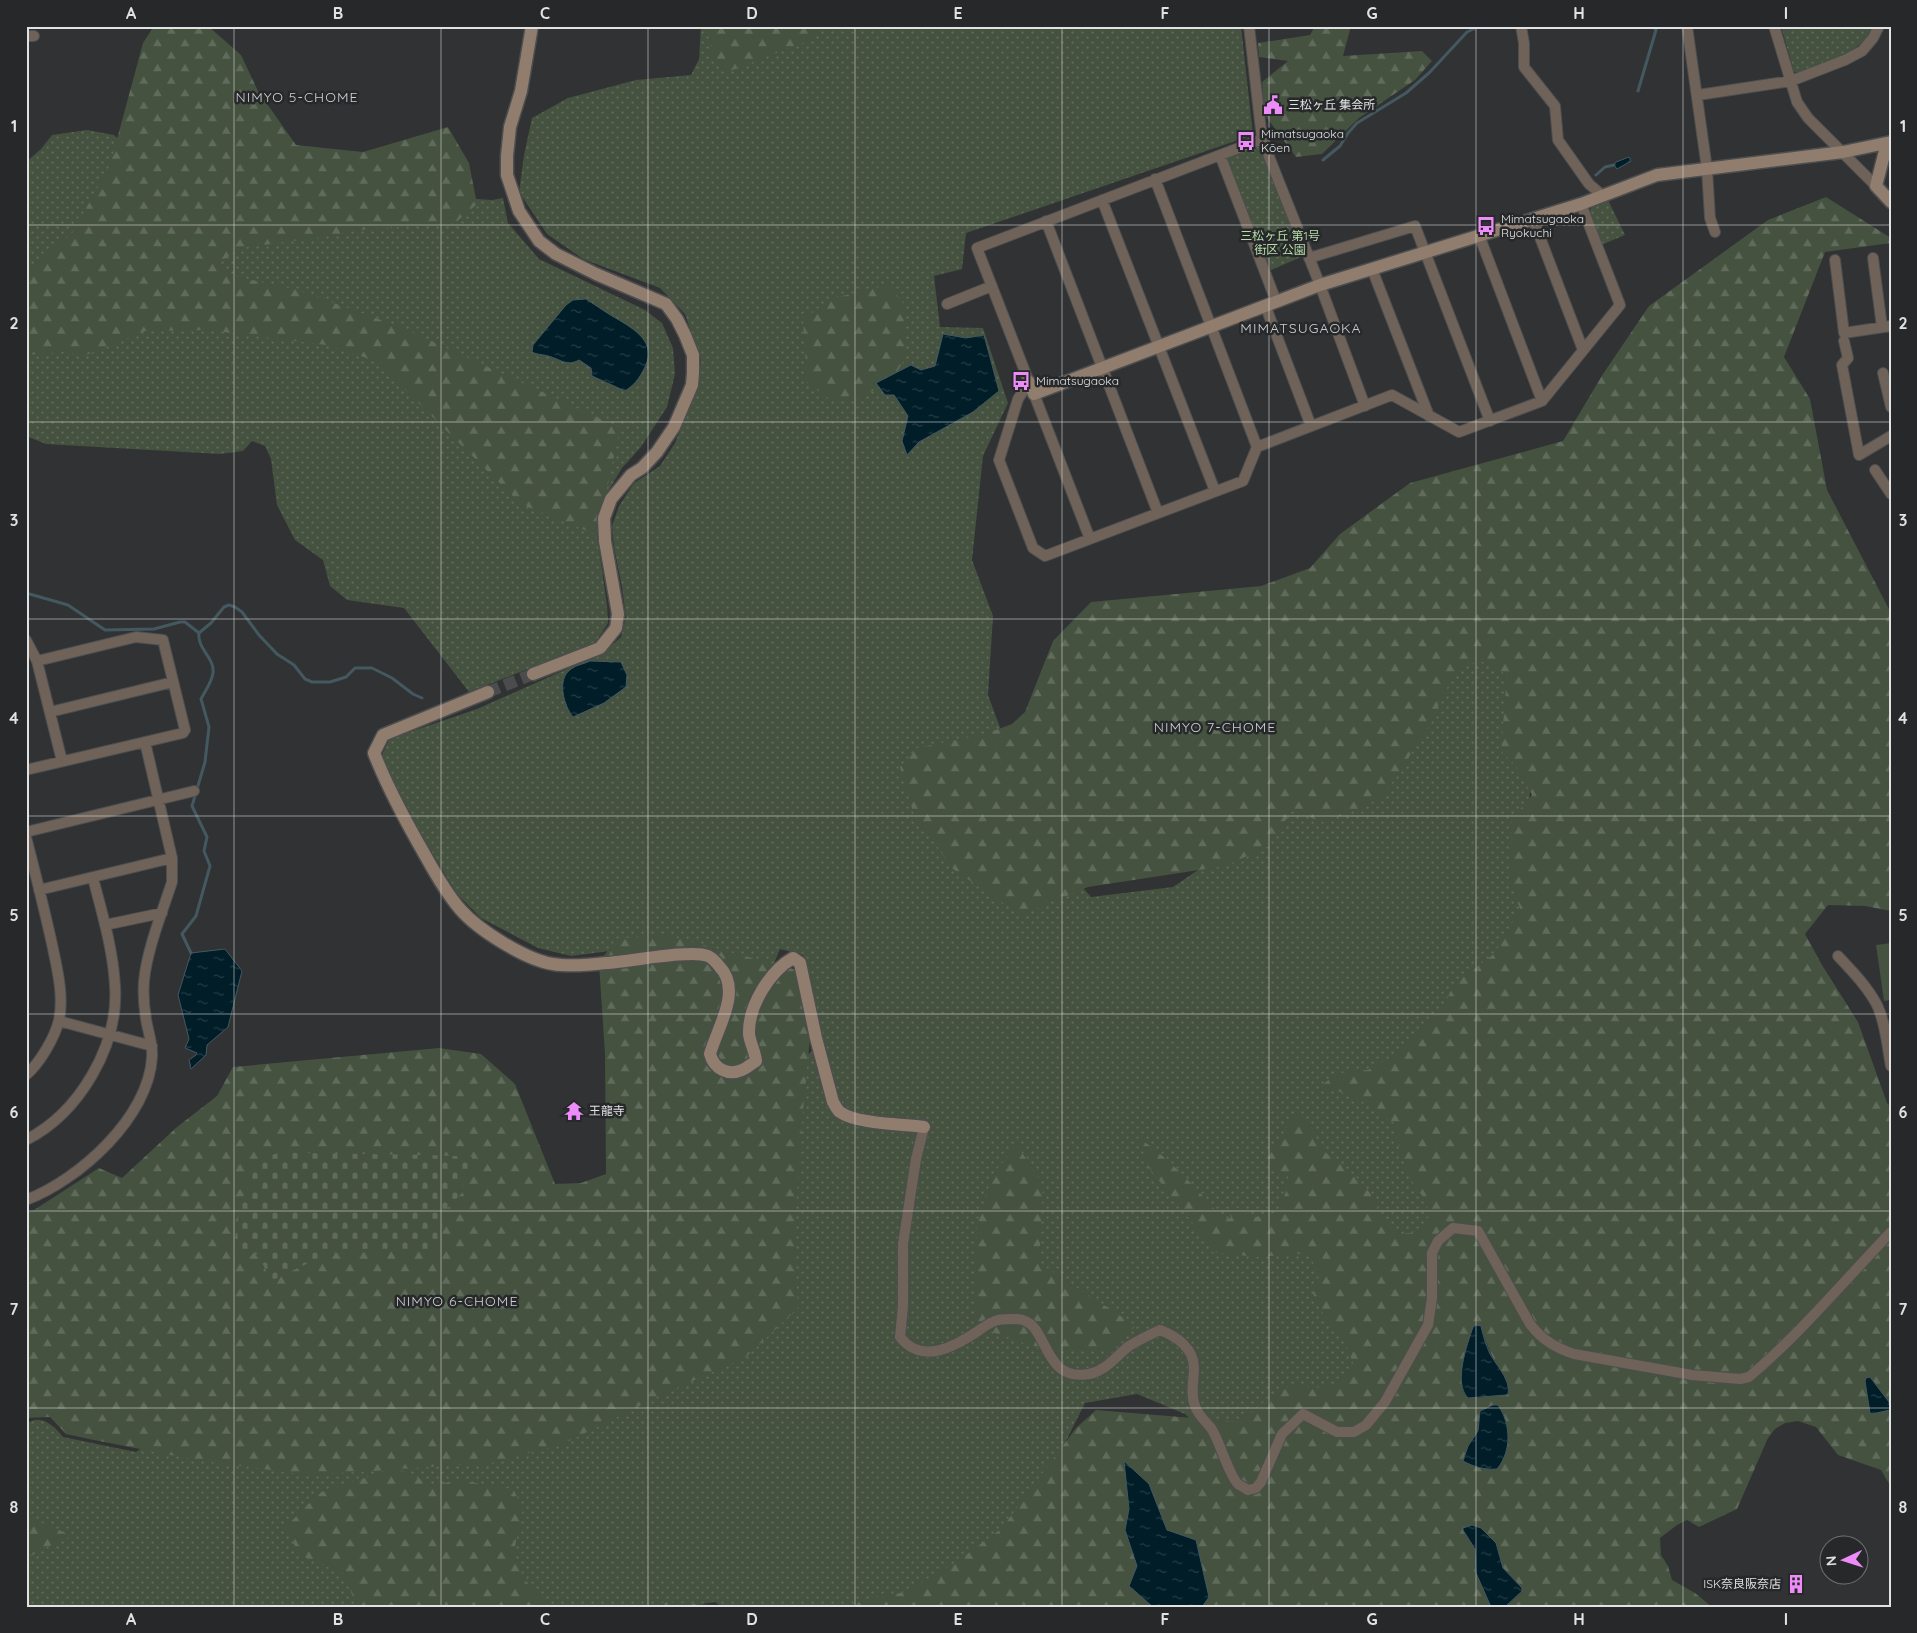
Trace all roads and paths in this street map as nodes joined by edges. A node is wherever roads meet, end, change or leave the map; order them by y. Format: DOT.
graph roads {
  1 [pos="532,26"];
  2 [pos="1248,26"];
  3 [pos="1520,26"];
  4 [pos="1687,26"];
  5 [pos="1774,26"];
  6 [pos="1878,26"];
  7 [pos="1791,81"];
  8 [pos="1698,95"];
  9 [pos="1262,139"];
  10 [pos="1889,142"];
  11 [pos="1843,152"];
  12 [pos="1220,154"];
  13 [pos="1707,169"];
  14 [pos="1155,179"];
  15 [pos="1876,186"];
  16 [pos="1602,196"];
  17 [pos="1102,200"];
  18 [pos="1891,202"];
  19 [pos="1581,204"];
  20 [pos="1532,219"];
  21 [pos="1046,221"];
  22 [pos="1715,232"];
  23 [pos="1479,236"];
  24 [pos="1425,252"];
  25 [pos="1310,258"];
  26 [pos="1873,258"];
  27 [pos="1835,260"];
  28 [pos="1372,269"];
  29 [pos="1320,285"];
  30 [pos="992,286"];
  31 [pos="1270,303"];
  32 [pos="947,304"];
  33 [pos="1211,326"];
  34 [pos="1886,327"];
  35 [pos="1844,341"];
  36 [pos="1159,346"];
  37 [pos="1583,350"];
  38 [pos="1102,368"];
  39 [pos="1883,373"];
  40 [pos="1032,388"];
  41 [pos="1542,401"];
  42 [pos="1365,406"];
  43 [pos="1891,406"];
  44 [pos="1429,416"];
  45 [pos="1490,421"];
  46 [pos="1311,426"];
  47 [pos="1891,436"];
  48 [pos="1257,447"];
  49 [pos="1874,470"];
  50 [pos="1215,491"];
  51 [pos="1891,494"];
  52 [pos="1158,513"];
  53 [pos="1090,539"];
  54 [pos="26,640"];
  55 [pos="37,661"];
  56 [pos="533,674"];
  57 [pos="173,682"];
  58 [pos="488,692"];
  59 [pos="50,712"];
  60 [pos="145,742"];
  61 [pos="62,761"];
  62 [pos="26,770"];
  63 [pos="194,791"];
  64 [pos="159,800"];
  65 [pos="26,832"];
  66 [pos="26,837"];
  67 [pos="172,858"];
  68 [pos="30,867"];
  69 [pos="93,878"];
  70 [pos="39,890"];
  71 [pos="162,913"];
  72 [pos="105,926"];
  73 [pos="1838,956"];
  74 [pos="59,1020"];
  75 [pos="109,1034"];
  76 [pos="152,1046"];
  77 [pos="1891,1066"];
  78 [pos="26,1075"];
  79 [pos="924,1127"];
  80 [pos="26,1140"];
  81 [pos="26,1200"];
  82 [pos="1891,1232"];
  1 -- 56 [label="street"];
  2 -- 9 [label="street"];
  3 -- 16 [label="street"];
  4 -- 8 [label="street"];
  5 -- 7 [label="street"];
  6 -- 7 [label="street"];
  7 -- 8 [label="street"];
  7 -- 11 [label="street"];
  8 -- 13 [label="street"];
  9 -- 12 [label="street"];
  9 -- 25 [label="street"];
  10 -- 11 [label="street"];
  10 -- 15 [label="street"];
  11 -- 13 [label="street"];
  11 -- 15 [label="street"];
  12 -- 14 [label="street"];
  12 -- 31 [label="street"];
  13 -- 16 [label="street"];
  13 -- 22 [label="street"];
  14 -- 17 [label="street"];
  14 -- 33 [label="street"];
  15 -- 18 [label="street"];
  16 -- 19 [label="street"];
  17 -- 21 [label="street"];
  17 -- 36 [label="street"];
  19 -- 20 [label="street"];
  19 -- 37 [label="street"];
  20 -- 23 [label="street"];
  20 -- 37 [label="street"];
  21 -- 30 [label="street"];
  21 -- 38 [label="street"];
  23 -- 24 [label="street"];
  23 -- 41 [label="street"];
  24 -- 25 [label="street"];
  24 -- 28 [label="street"];
  24 -- 45 [label="street"];
  25 -- 29 [label="street"];
  26 -- 34 [label="street"];
  27 -- 34 [label="street"];
  28 -- 29 [label="street"];
  28 -- 44 [label="street"];
  29 -- 31 [label="street"];
  29 -- 42 [label="street"];
  30 -- 32 [label="street"];
  30 -- 40 [label="street"];
  31 -- 33 [label="street"];
  31 -- 46 [label="street"];
  33 -- 36 [label="street"];
  33 -- 48 [label="street"];
  35 -- 47 [label="street"];
  36 -- 38 [label="street"];
  36 -- 50 [label="street"];
  37 -- 41 [label="street"];
  38 -- 40 [label="street"];
  38 -- 52 [label="street"];
  39 -- 43 [label="street"];
  40 -- 53 [label="street"];
  40 -- 53 [label="street"];
  41 -- 45 [label="street"];
  42 -- 44 [label="street"];
  42 -- 46 [label="street"];
  44 -- 45 [label="street"];
  46 -- 48 [label="street"];
  48 -- 50 [label="street"];
  49 -- 51 [label="street"];
  50 -- 52 [label="street"];
  52 -- 53 [label="street"];
  54 -- 55 [label="street"];
  55 -- 57 [label="street"];
  55 -- 59 [label="street"];
  57 -- 59 [label="street"];
  57 -- 60 [label="street"];
  58 -- 79 [label="street"];
  59 -- 61 [label="street"];
  60 -- 61 [label="street"];
  60 -- 64 [label="street"];
  61 -- 62 [label="street"];
  63 -- 64 [label="street"];
  64 -- 65 [label="street"];
  64 -- 67 [label="street"];
  66 -- 68 [label="street"];
  67 -- 69 [label="street"];
  67 -- 71 [label="street"];
  68 -- 70 [label="street"];
  69 -- 70 [label="street"];
  69 -- 72 [label="street"];
  70 -- 74 [label="street"];
  71 -- 72 [label="street"];
  71 -- 76 [label="street"];
  72 -- 75 [label="street"];
  73 -- 77 [label="street"];
  74 -- 75 [label="street"];
  74 -- 78 [label="street"];
  75 -- 76 [label="street"];
  75 -- 80 [label="street"];
  76 -- 81 [label="street"];
  79 -- 82 [label="street"];
}
